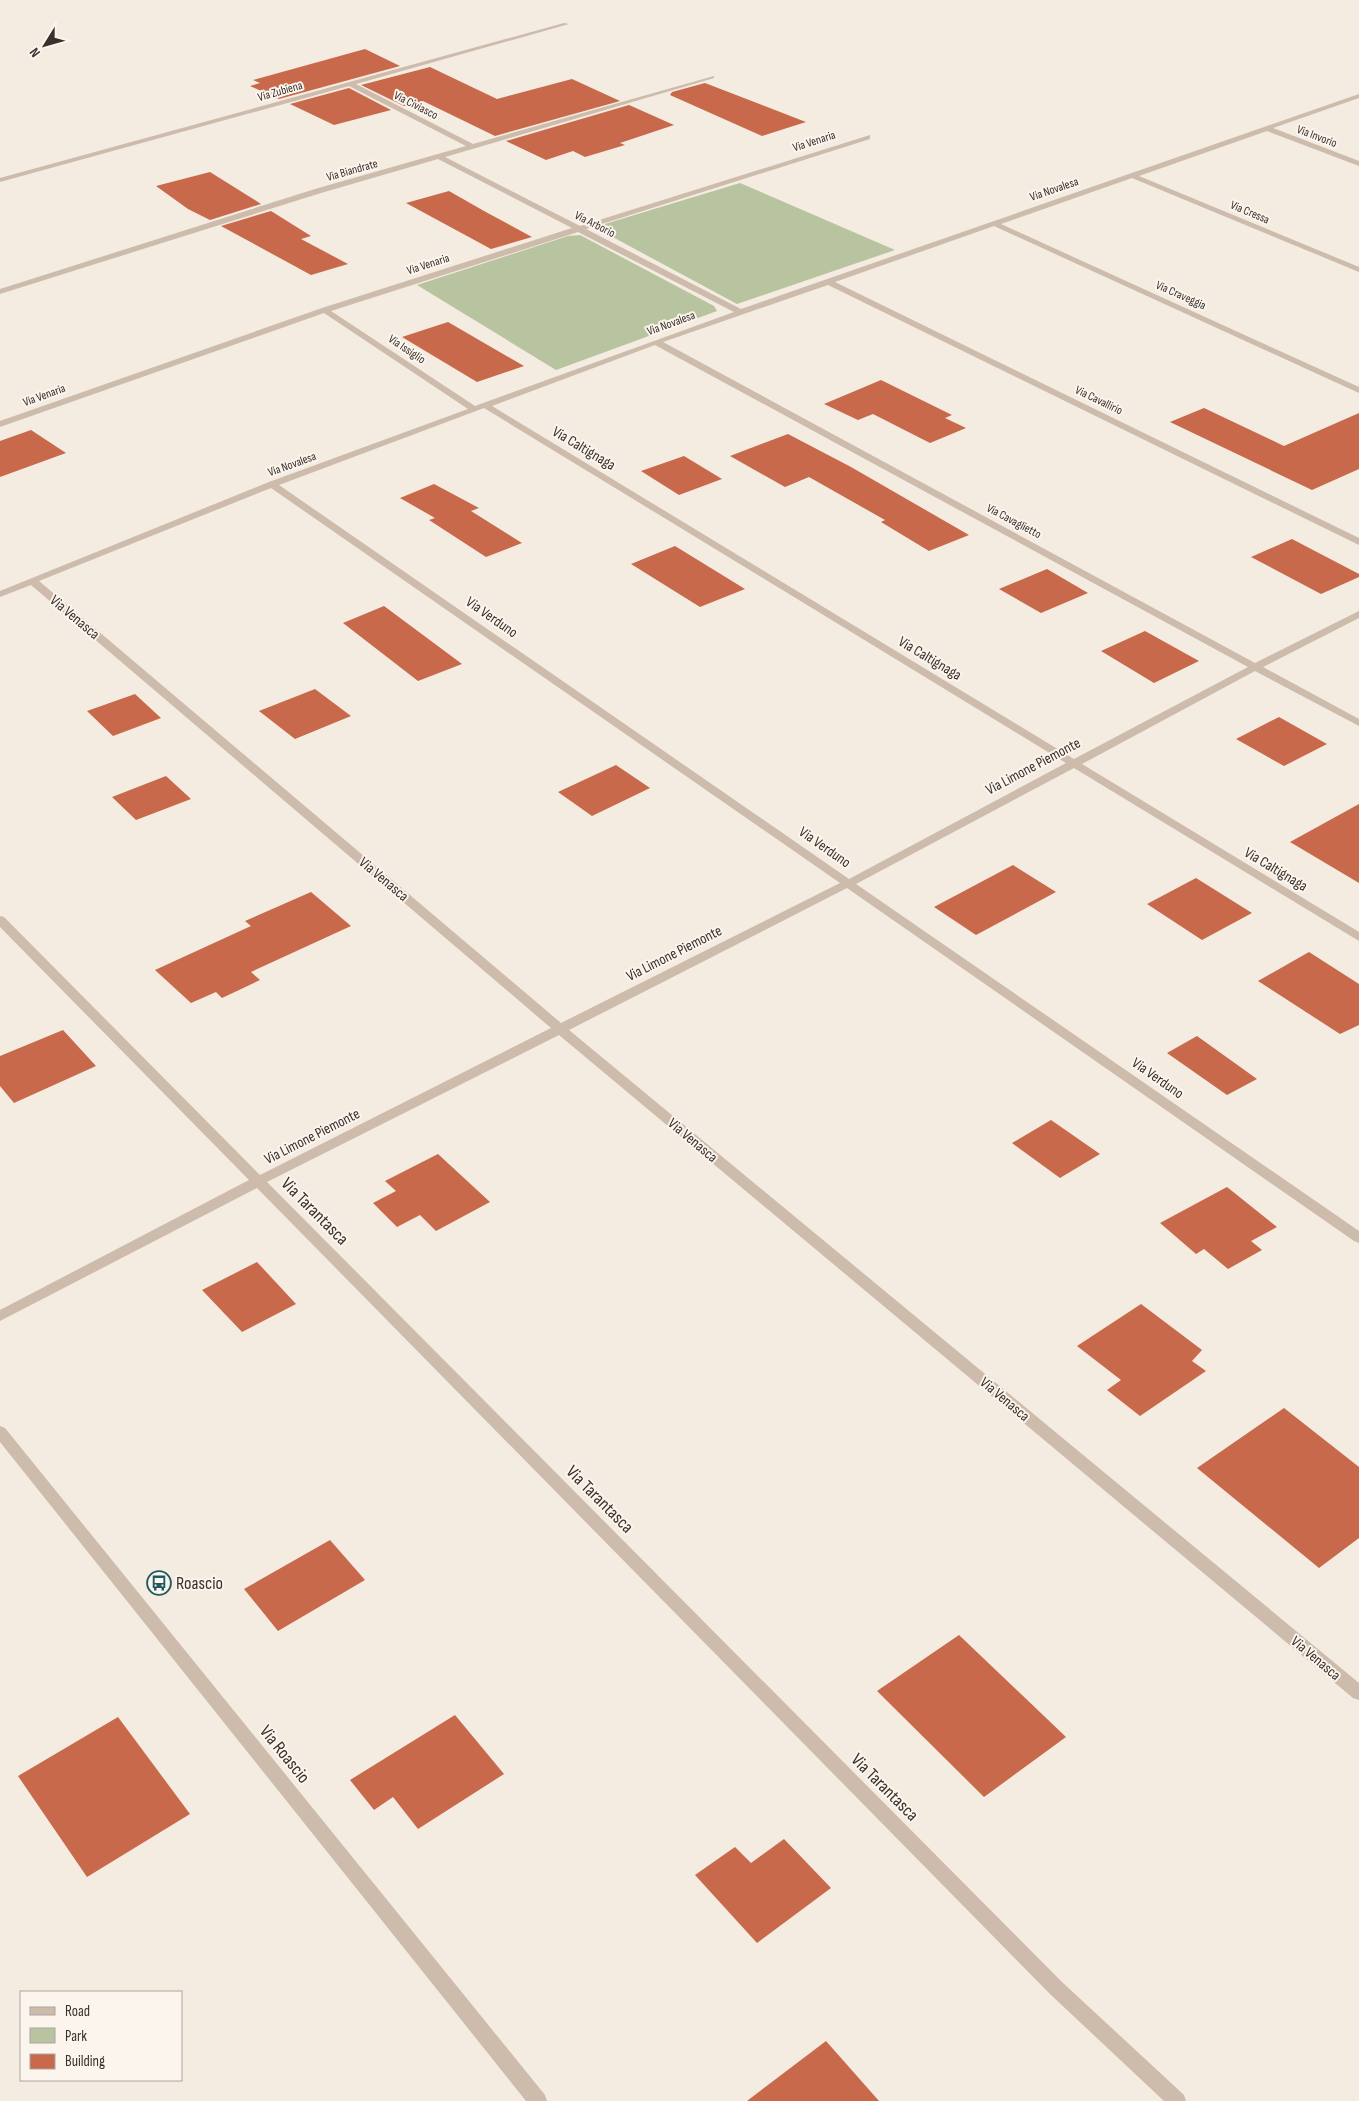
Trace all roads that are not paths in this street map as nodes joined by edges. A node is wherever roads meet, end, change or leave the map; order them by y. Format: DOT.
graph roads {
  1 [pos="566,24"];
  2 [pos="712,77"];
  3 [pos="348,83"];
  4 [pos="1359,96"];
  5 [pos="1266,128"];
  6 [pos="867,137"];
  7 [pos="474,147"];
  8 [pos="440,156"];
  9 [pos="1359,164"];
  10 [pos="1131,175"];
  11 [pos="0,180"];
  12 [pos="992,223"];
  13 [pos="580,228"];
  14 [pos="1359,270"];
  15 [pos="827,281"];
  16 [pos="0,292"];
  17 [pos="325,310"];
  18 [pos="740,312"];
  19 [pos="656,342"];
  20 [pos="1359,390"];
  21 [pos="485,405"];
  22 [pos="474,410"];
  23 [pos="0,424"];
  24 [pos="272,484"];
  25 [pos="1359,542"];
  26 [pos="33,581"];
  27 [pos="0,594"];
  28 [pos="1359,614"];
  29 [pos="1255,666"];
  30 [pos="1359,724"];
  31 [pos="1073,763"];
  32 [pos="849,883"];
  33 [pos="0,920"];
  34 [pos="1359,937"];
  35 [pos="560,1029"];
  36 [pos="257,1182"];
  37 [pos="1359,1238"];
  38 [pos="0,1316"];
  39 [pos="0,1432"];
  40 [pos="1359,1693"];
  41 [pos="538,2101"];
  42 [pos="1177,2101"];
  1 -- 3 [label="street, Via Zubiena"];
  2 -- 7 [label="street, Via Biandrate"];
  3 -- 7 [label="street, Via Civiasco"];
  3 -- 11 [label="street, Via Zubiena"];
  4 -- 5 [label="street, Via Novalesa"];
  5 -- 9 [label="street, Via Invorio"];
  5 -- 10 [label="street, Via Novalesa"];
  6 -- 13 [label="street, Via Venaria"];
  7 -- 8 [label="street, Via Biandrate"];
  8 -- 13 [label="street, Via Arborio"];
  8 -- 16 [label="street, Via Biandrate"];
  10 -- 12 [label="street, Via Novalesa"];
  10 -- 14 [label="street, Via Cressa"];
  12 -- 15 [label="street, Via Novalesa"];
  12 -- 20 [label="street, Via Craveggia"];
  13 -- 17 [label="street, Via Venaria"];
  13 -- 18 [label="street, Via Arborio"];
  15 -- 18 [label="street, Via Novalesa"];
  15 -- 25 [label="street, Via Cavallirio"];
  17 -- 22 [label="street, Via Issiglio"];
  17 -- 23 [label="street, Via Venaria"];
  18 -- 19 [label="street, Via Novalesa"];
  19 -- 21 [label="street, Via Novalesa"];
  19 -- 29 [label="street, Via Cavaglietto"];
  21 -- 22 [label="street, Via Novalesa"];
  21 -- 31 [label="street, Via Caltignaga"];
  22 -- 24 [label="street, Via Novalesa"];
  24 -- 26 [label="street, Via Novalesa"];
  24 -- 32 [label="street, Via Verduno"];
  26 -- 27 [label="street, Via Novalesa"];
  26 -- 35 [label="street, Via Venasca"];
  28 -- 29 [label="street, Via Limone Piemonte"];
  29 -- 30 [label="street, Via Cavaglietto"];
  29 -- 31 [label="street, Via Limone Piemonte"];
  31 -- 32 [label="street, Via Limone Piemonte"];
  31 -- 34 [label="street, Via Caltignaga"];
  32 -- 35 [label="street, Via Limone Piemonte"];
  32 -- 37 [label="street, Via Verduno"];
  33 -- 36 [label="street, Via Tarantasca"];
  35 -- 36 [label="street, Via Limone Piemonte"];
  35 -- 40 [label="street, Via Venasca"];
  36 -- 38 [label="street, Via Limone Piemonte"];
  36 -- 42 [label="street, Via Tarantasca"];
  39 -- 41 [label="street, Via Roascio"];
}
